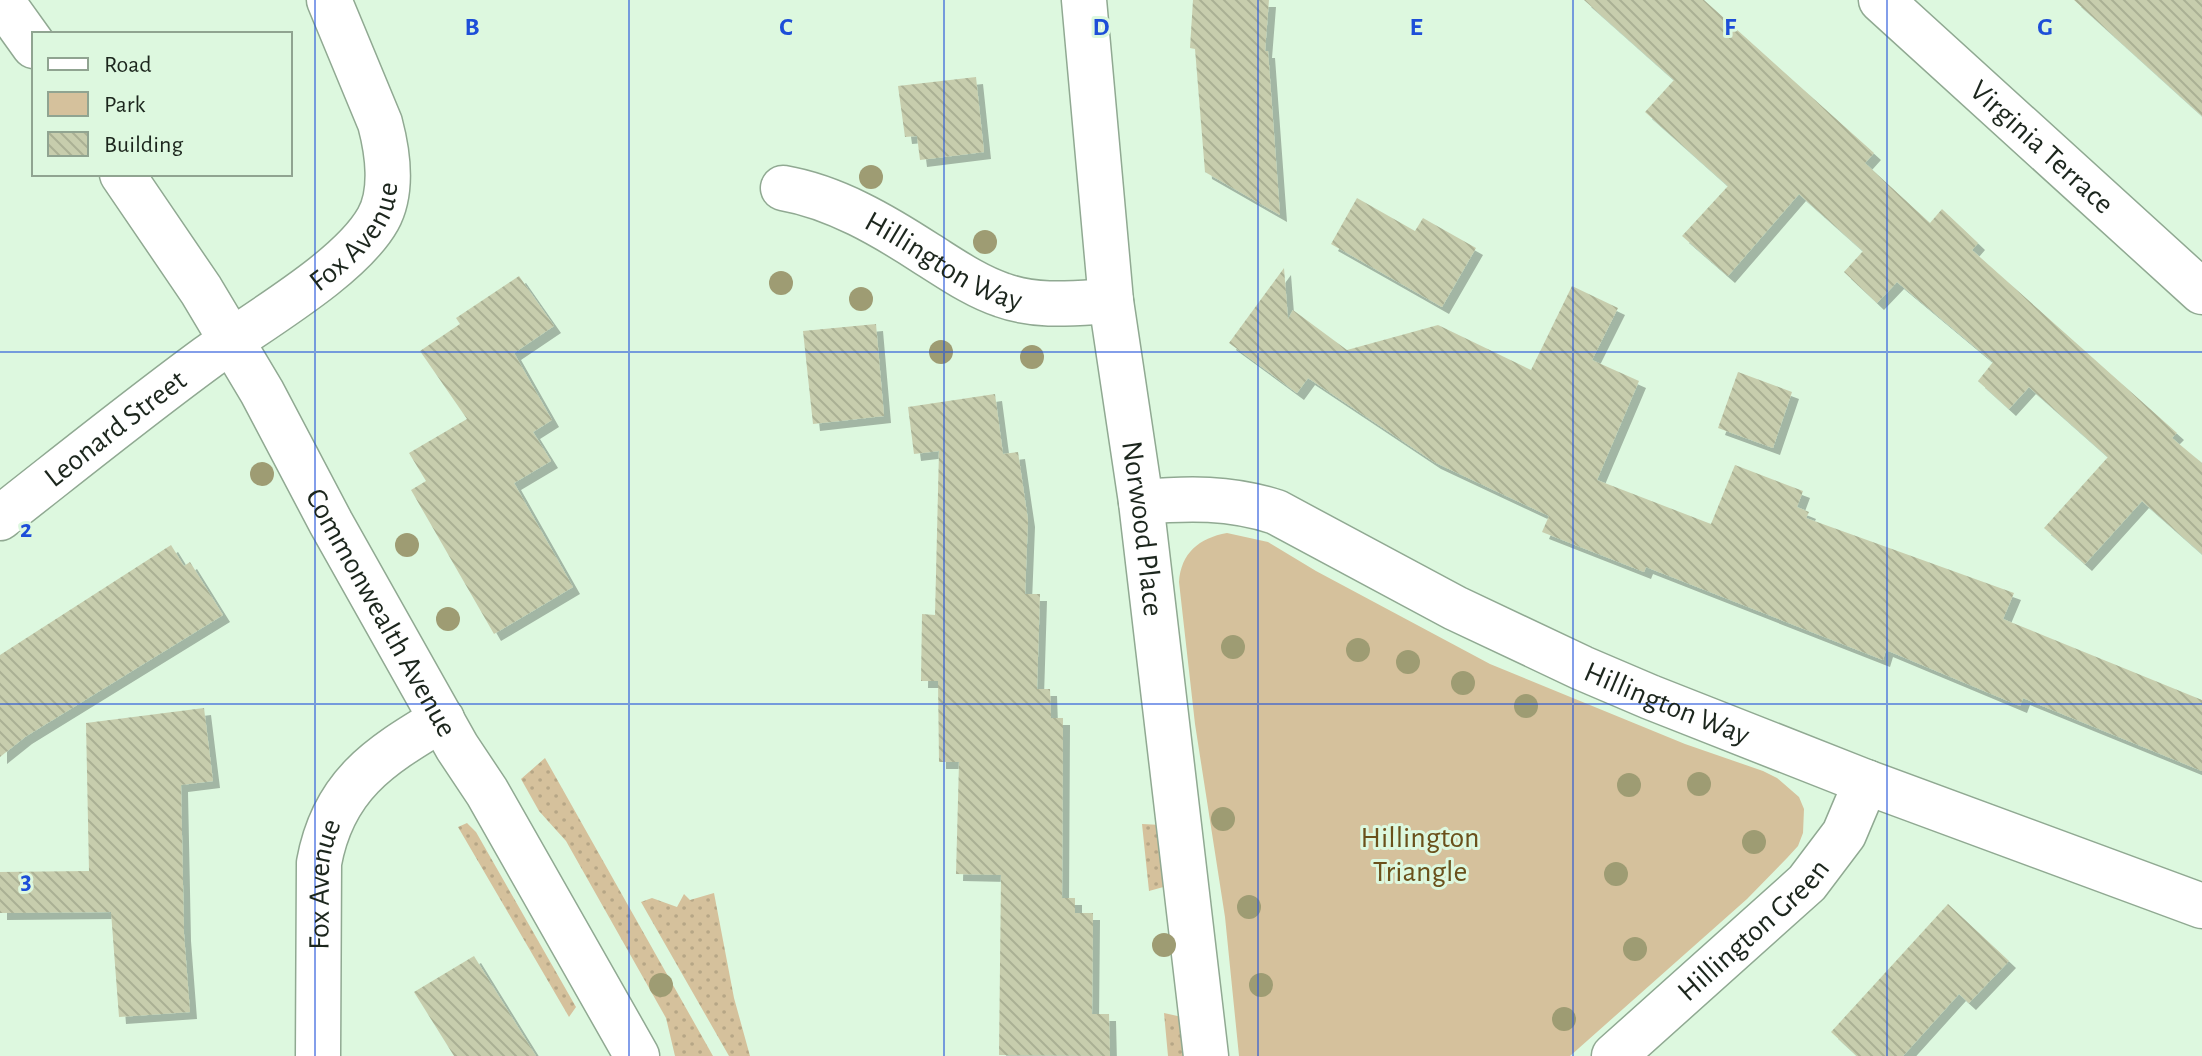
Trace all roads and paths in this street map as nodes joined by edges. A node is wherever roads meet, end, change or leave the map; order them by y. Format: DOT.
graph roads {
  1 [pos="1,0"];
  2 [pos="329,0"];
  3 [pos="1084,0"];
  4 [pos="1881,0"];
  5 [pos="32,43"];
  6 [pos="123,176"];
  7 [pos="783,188"];
  8 [pos="2202,292"];
  9 [pos="1111,301"];
  10 [pos="231,340"];
  11 [pos="1141,502"];
  12 [pos="0,518"];
  13 [pos="442,719"];
  14 [pos="1866,782"];
  15 [pos="2202,906"];
  16 [pos="318,1056"];
  17 [pos="637,1056"];
  18 [pos="1206,1056"];
  19 [pos="1614,1056"];
  1 -- 5 [label="street"];
  2 -- 10 [label="street, Fox Avenue"];
  3 -- 9 [label="street, Norwood Place"];
  4 -- 8 [label="street, Virginia Terrace"];
  6 -- 10 [label="street, Commonwealth Avenue"];
  7 -- 9 [label="street, Hillington Way"];
  9 -- 11 [label="street, Norwood Place"];
  10 -- 12 [label="street, Leonard Street"];
  10 -- 13 [label="street, Commonwealth Avenue"];
  11 -- 14 [label="street, Hillington Way"];
  11 -- 18 [label="street, Norwood Place"];
  13 -- 16 [label="street, Fox Avenue"];
  13 -- 17 [label="street, Commonwealth Avenue"];
  14 -- 15 [label="street, Hillington Way"];
  14 -- 19 [label="street, Hillington Green"];
}
